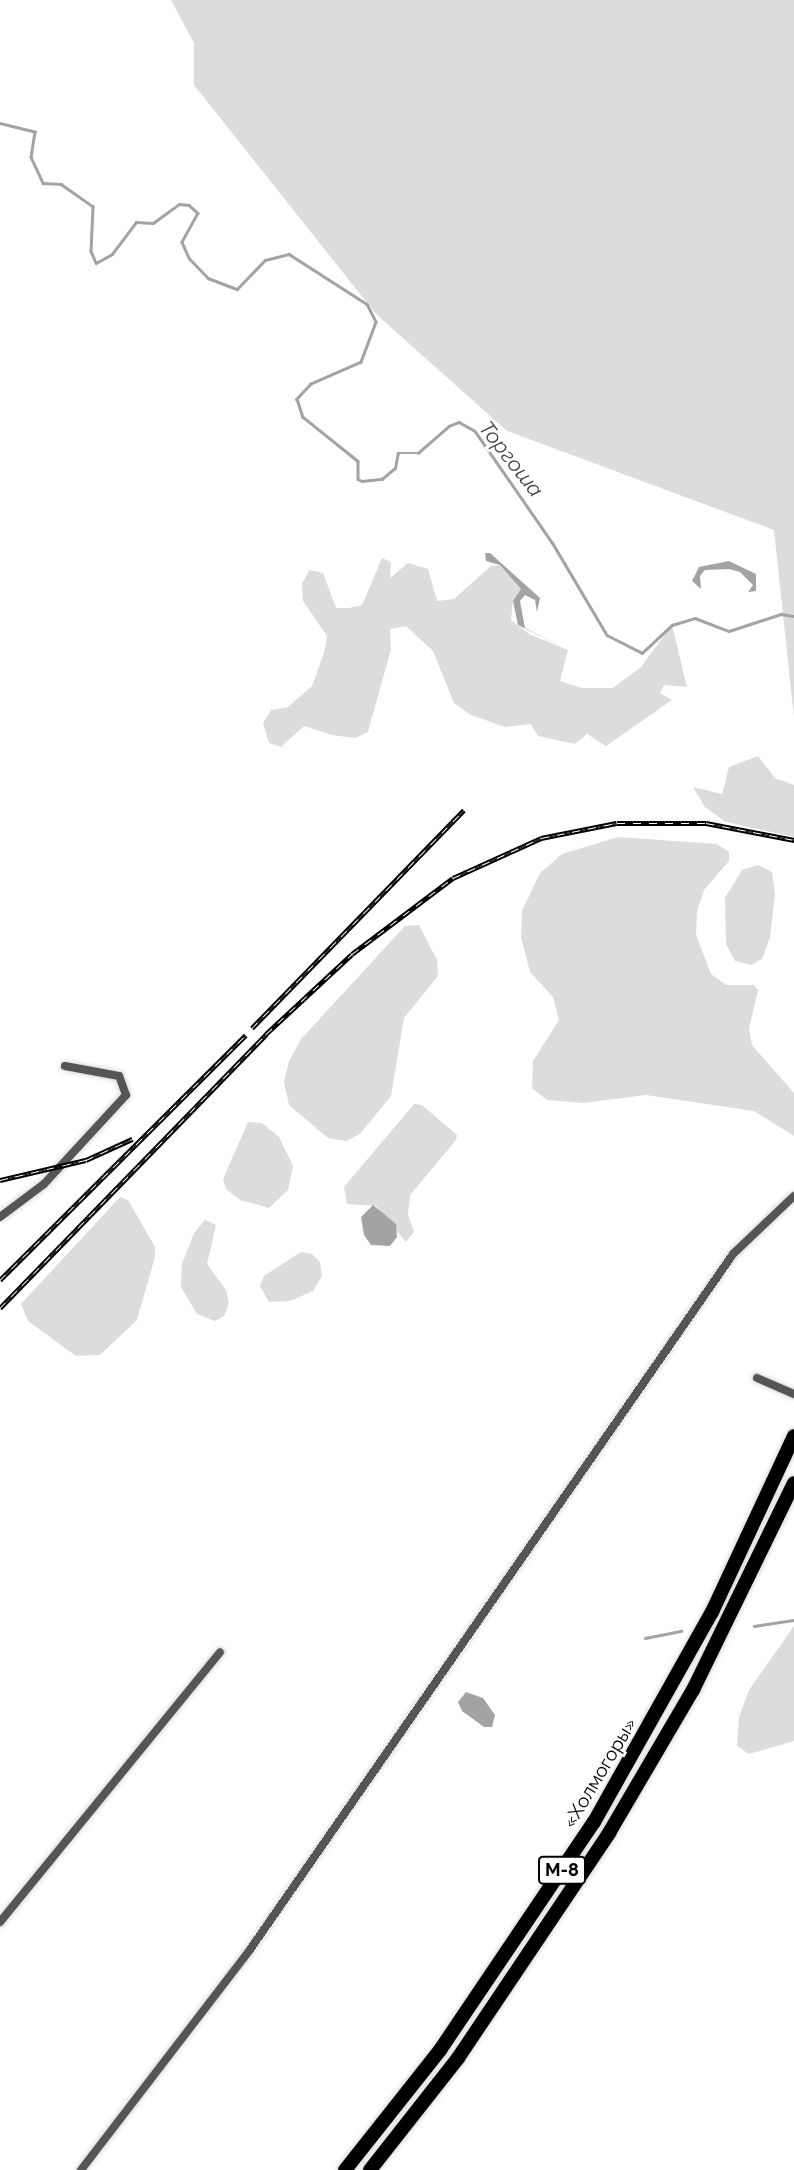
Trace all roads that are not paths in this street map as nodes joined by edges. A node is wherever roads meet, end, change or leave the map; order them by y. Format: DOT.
graph roads {
  1 [pos="65,1066"];
  2 [pos="794,1196"];
  3 [pos="0,1217"];
  4 [pos="757,1378"];
  5 [pos="794,1394"];
  6 [pos="794,1436"];
  7 [pos="794,1483"];
  8 [pos="220,1652"];
  9 [pos="0,1922"];
  10 [pos="81,2170"];
  11 [pos="345,2170"];
  12 [pos="370,2170"];
  1 -- 3 [label="street"];
  2 -- 10 [label="street"];
  4 -- 5 [label="street"];
  6 -- 11 [label="highway, «Холмогоры» / М-8"];
  7 -- 12 [label="highway, «Холмогоры» / М-8"];
  8 -- 9 [label="street"];
}
